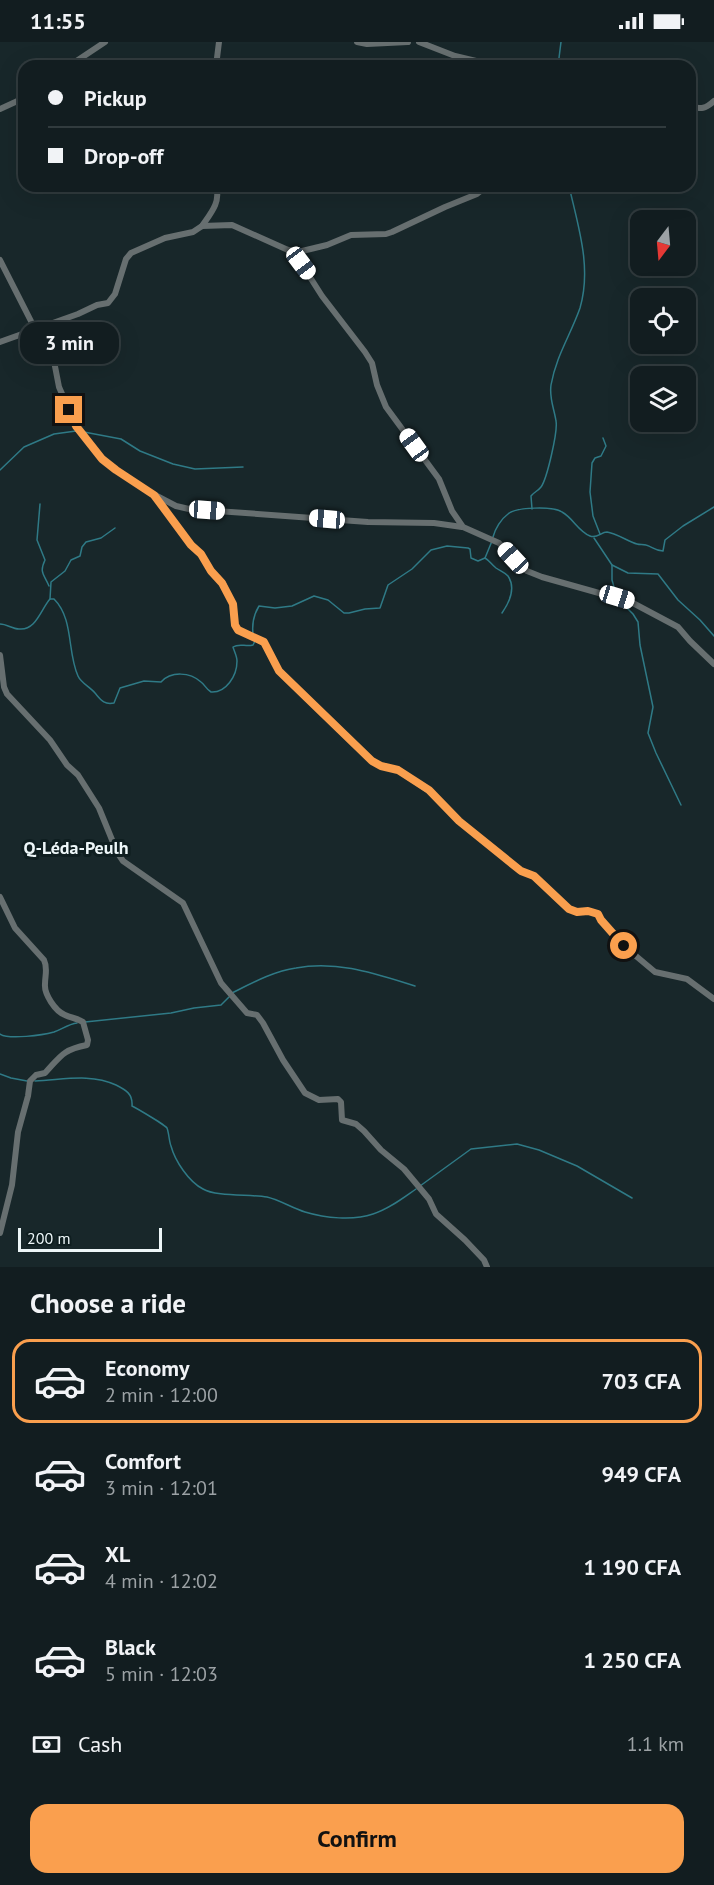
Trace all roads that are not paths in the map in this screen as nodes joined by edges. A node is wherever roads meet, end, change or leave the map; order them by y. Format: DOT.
graph roads {
  1 [pos="105,42"];
  2 [pos="219,42"];
  3 [pos="357,42"];
  4 [pos="408,42"];
  5 [pos="419,42"];
  6 [pos="78,60"];
  7 [pos="217,60"];
  8 [pos="472,60"];
  9 [pos="18,101"];
  10 [pos="714,101"];
  11 [pos="696,108"];
  12 [pos="0,109"];
  13 [pos="218,192"];
  14 [pos="480,192"];
  15 [pos="202,226"];
  16 [pos="288,250"];
  17 [pos="0,260"];
  18 [pos="35,328"];
  19 [pos="0,342"];
  20 [pos="154,495"];
  21 [pos="463,527"];
  22 [pos="0,655"];
  23 [pos="714,664"];
  24 [pos="1,670"];
  25 [pos="0,897"];
  26 [pos="714,999"];
  27 [pos="0,1233"];
  28 [pos="487,1267"];
  1 -- 6 [label="street"];
  2 -- 7 [label="street"];
  3 -- 4 [label="street"];
  5 -- 8 [label="street"];
  9 -- 12 [label="street"];
  10 -- 11 [label="street"];
  13 -- 15 [label="street"];
  14 -- 16 [label="street"];
  15 -- 16 [label="street"];
  15 -- 18 [label="street"];
  16 -- 21 [label="street"];
  17 -- 18 [label="street"];
  18 -- 19 [label="street"];
  18 -- 20 [label="street"];
  20 -- 21 [label="street"];
  20 -- 26 [label="street"];
  21 -- 23 [label="street"];
  22 -- 24 [label="street"];
  24 -- 28 [label="street"];
  25 -- 27 [label="street"];
}
